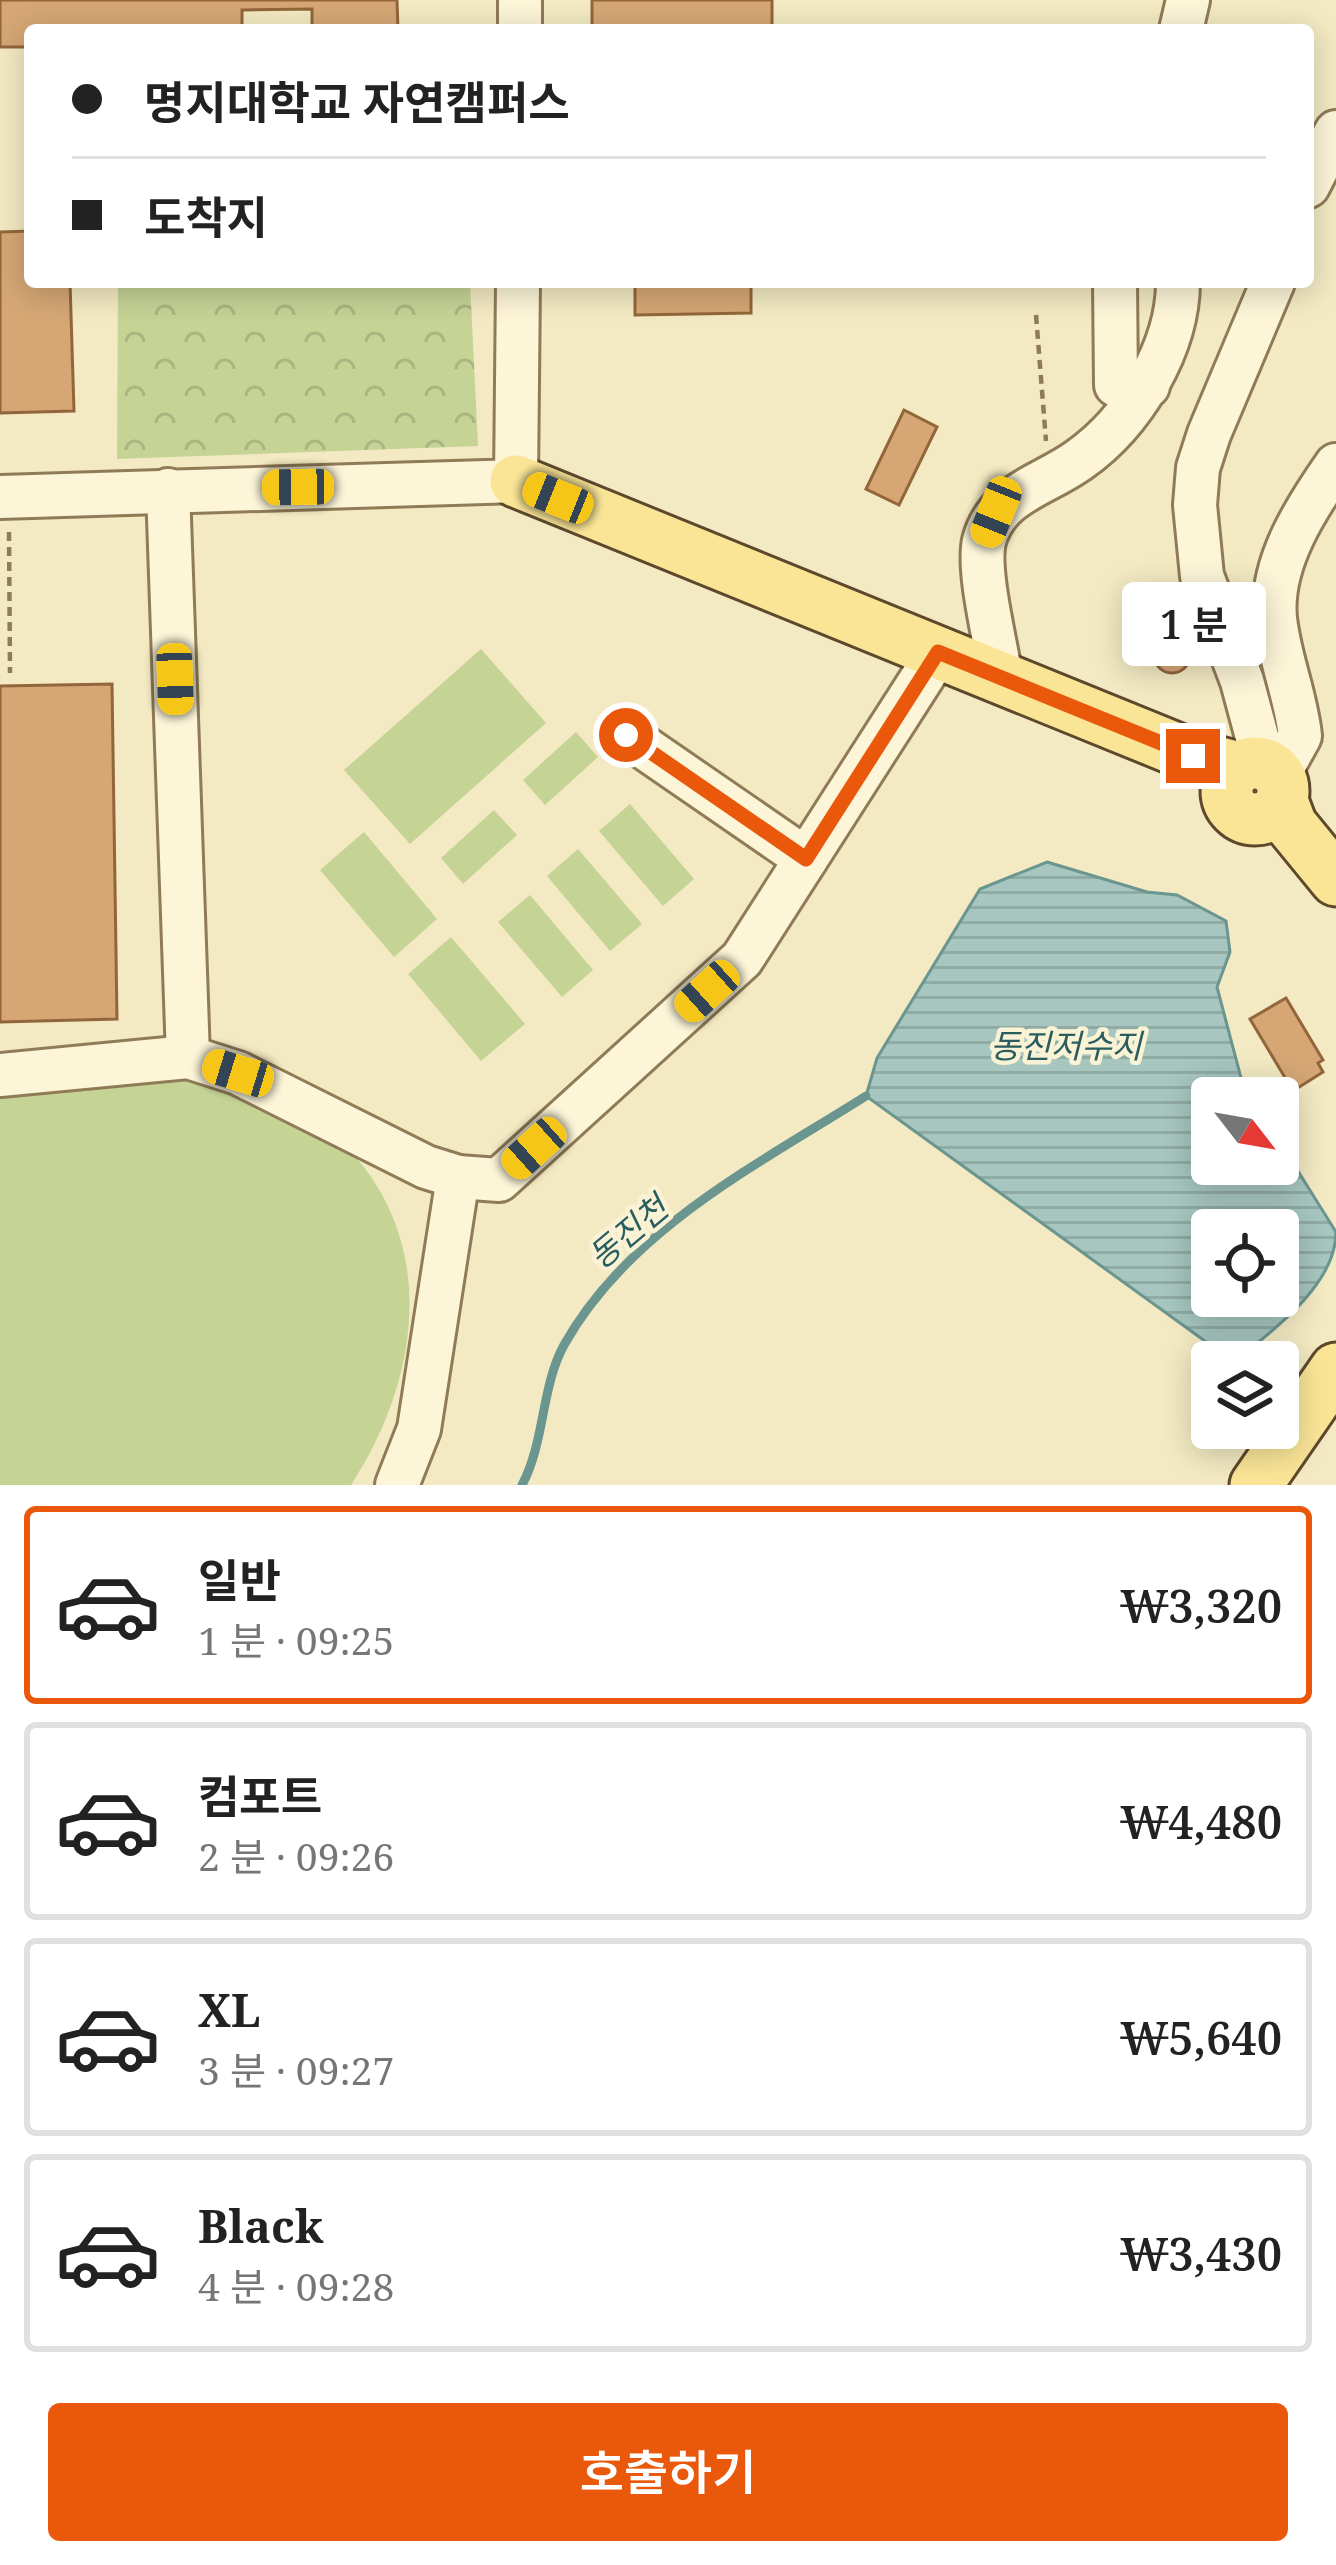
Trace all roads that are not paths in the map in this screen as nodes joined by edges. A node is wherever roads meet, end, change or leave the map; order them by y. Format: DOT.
graph roads {
  1 [pos="1336,132"];
  2 [pos="1314,174"];
  3 [pos="518,288"];
  4 [pos="1115,288"];
  5 [pos="1178,288"];
  6 [pos="1270,288"];
  7 [pos="1148,386"];
  8 [pos="1336,465"];
  9 [pos="516,481"];
  10 [pos="168,490"];
  11 [pos="4,497"];
  12 [pos="938,652"];
  13 [pos="1001,678"];
  14 [pos="626,735"];
  15 [pos="1258,787"];
  16 [pos="806,859"];
  17 [pos="1336,880"];
  18 [pos="188,1057"];
  19 [pos="0,1075"];
  20 [pos="458,1177"];
  21 [pos="1336,1369"];
  22 [pos="397,1485"];
  23 [pos="1256,1485"];
  1 -- 2 [label="street"];
  3 -- 9 [label="street"];
  4 -- 7 [label="street"];
  5 -- 7 [label="street"];
  6 -- 15 [label="street"];
  7 -- 13 [label="street"];
  8 -- 15 [label="street"];
  9 -- 10 [label="street"];
  9 -- 12 [label="main road"];
  10 -- 11 [label="street"];
  10 -- 18 [label="street"];
  12 -- 13 [label="main road"];
  12 -- 16 [label="street"];
  13 -- 15 [label="main road"];
  14 -- 16 [label="street"];
  15 -- 17 [label="main road"];
  16 -- 20 [label="street"];
  18 -- 19 [label="street"];
  18 -- 20 [label="street"];
  20 -- 22 [label="street"];
  21 -- 23 [label="main road"];
}
